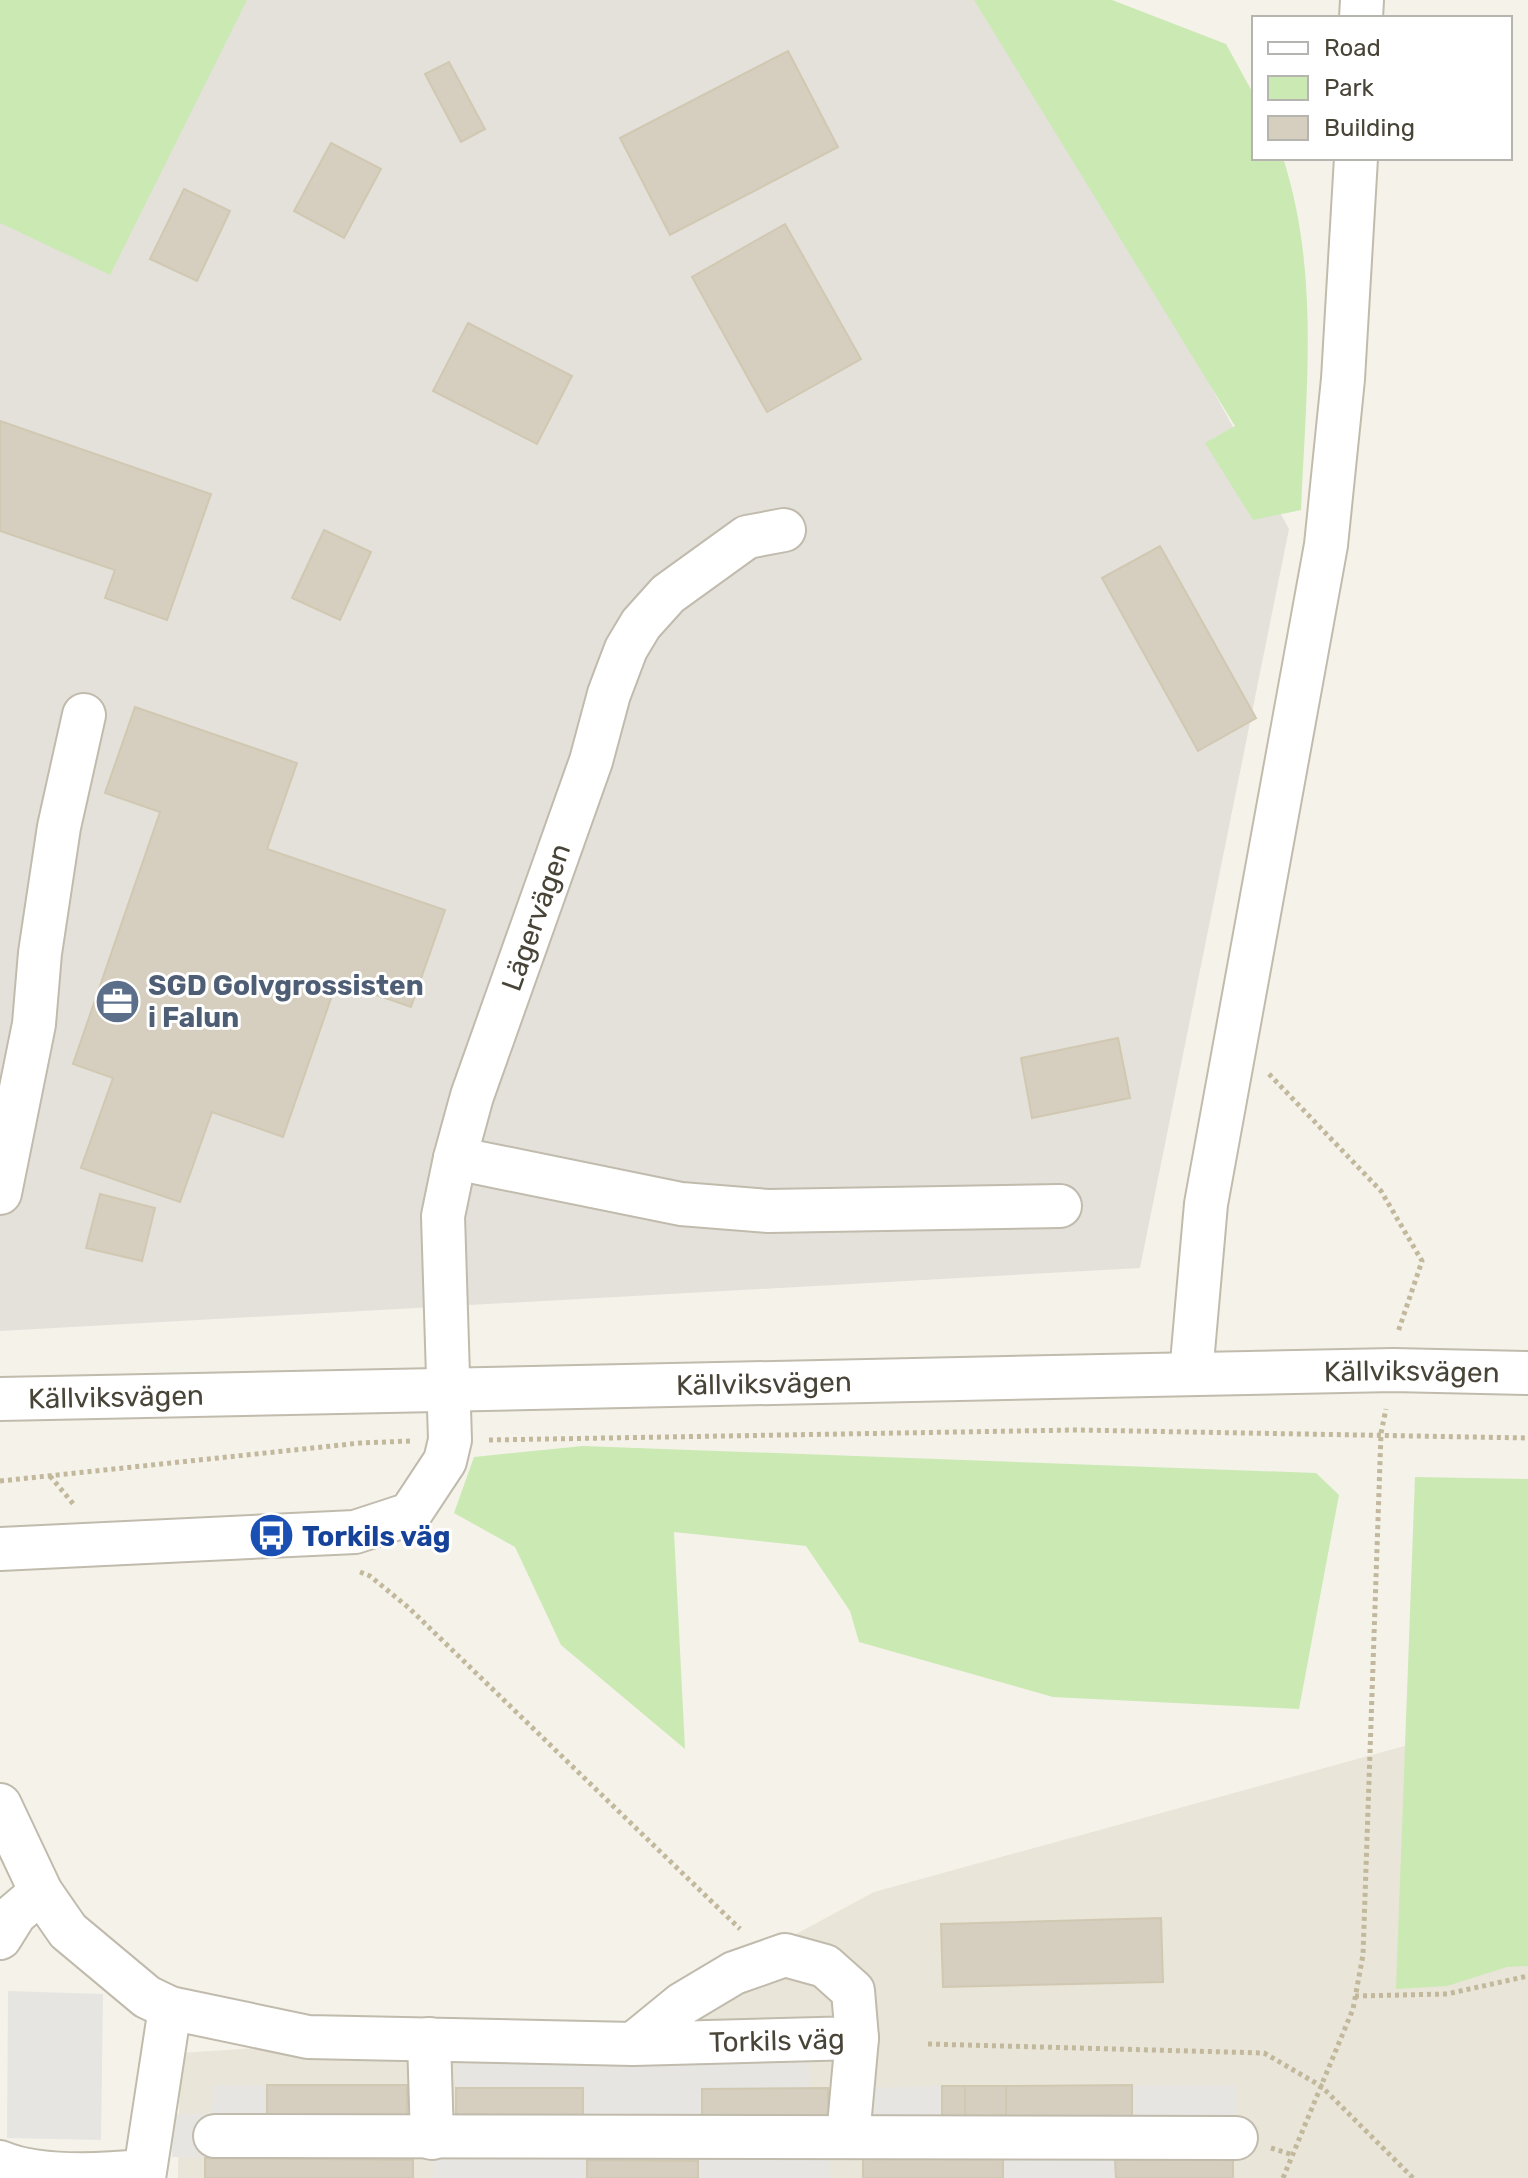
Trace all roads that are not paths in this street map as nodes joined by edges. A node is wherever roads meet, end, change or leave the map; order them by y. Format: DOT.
graph roads {
  1 [pos="1356,160"];
  2 [pos="784,530"];
  3 [pos="84,715"];
  4 [pos="455,1158"];
  5 [pos="0,1193"];
  6 [pos="1060,1206"];
  7 [pos="1528,1373"];
  8 [pos="1191,1374"];
  9 [pos="450,1390"];
  10 [pos="0,1399"];
  11 [pos="0,1549"];
  12 [pos="0,1805"];
  13 [pos="41,1892"];
  14 [pos="0,1938"];
  15 [pos="170,2008"];
  16 [pos="857,2038"];
  17 [pos="429,2039"];
  18 [pos="633,2044"];
  19 [pos="215,2136"];
  20 [pos="848,2137"];
  21 [pos="432,2138"];
  22 [pos="1236,2138"];
  23 [pos="0,2162"];
  24 [pos="144,2174"];
  1 -- 8 [label="street"];
  2 -- 4 [label="street, Lägervägen"];
  3 -- 5 [label="street"];
  4 -- 6 [label="street"];
  4 -- 9 [label="street, Lägervägen"];
  7 -- 8 [label="street, Källviksvägen"];
  8 -- 9 [label="street, Källviksvägen"];
  9 -- 10 [label="street, Källviksvägen"];
  9 -- 11 [label="street, Lägervägen"];
  12 -- 13 [label="street, Torkils väg"];
  13 -- 14 [label="street"];
  13 -- 15 [label="street, Torkils väg"];
  15 -- 17 [label="street, Torkils väg"];
  15 -- 24 [label="street"];
  16 -- 18 [label="street, Torkils väg"];
  16 -- 18 [label="street, Torkils väg"];
  16 -- 20 [label="street"];
  17 -- 18 [label="street, Torkils väg"];
  17 -- 21 [label="street"];
  19 -- 21 [label="street"];
  20 -- 21 [label="street"];
  20 -- 22 [label="street"];
  23 -- 24 [label="street"];
}
